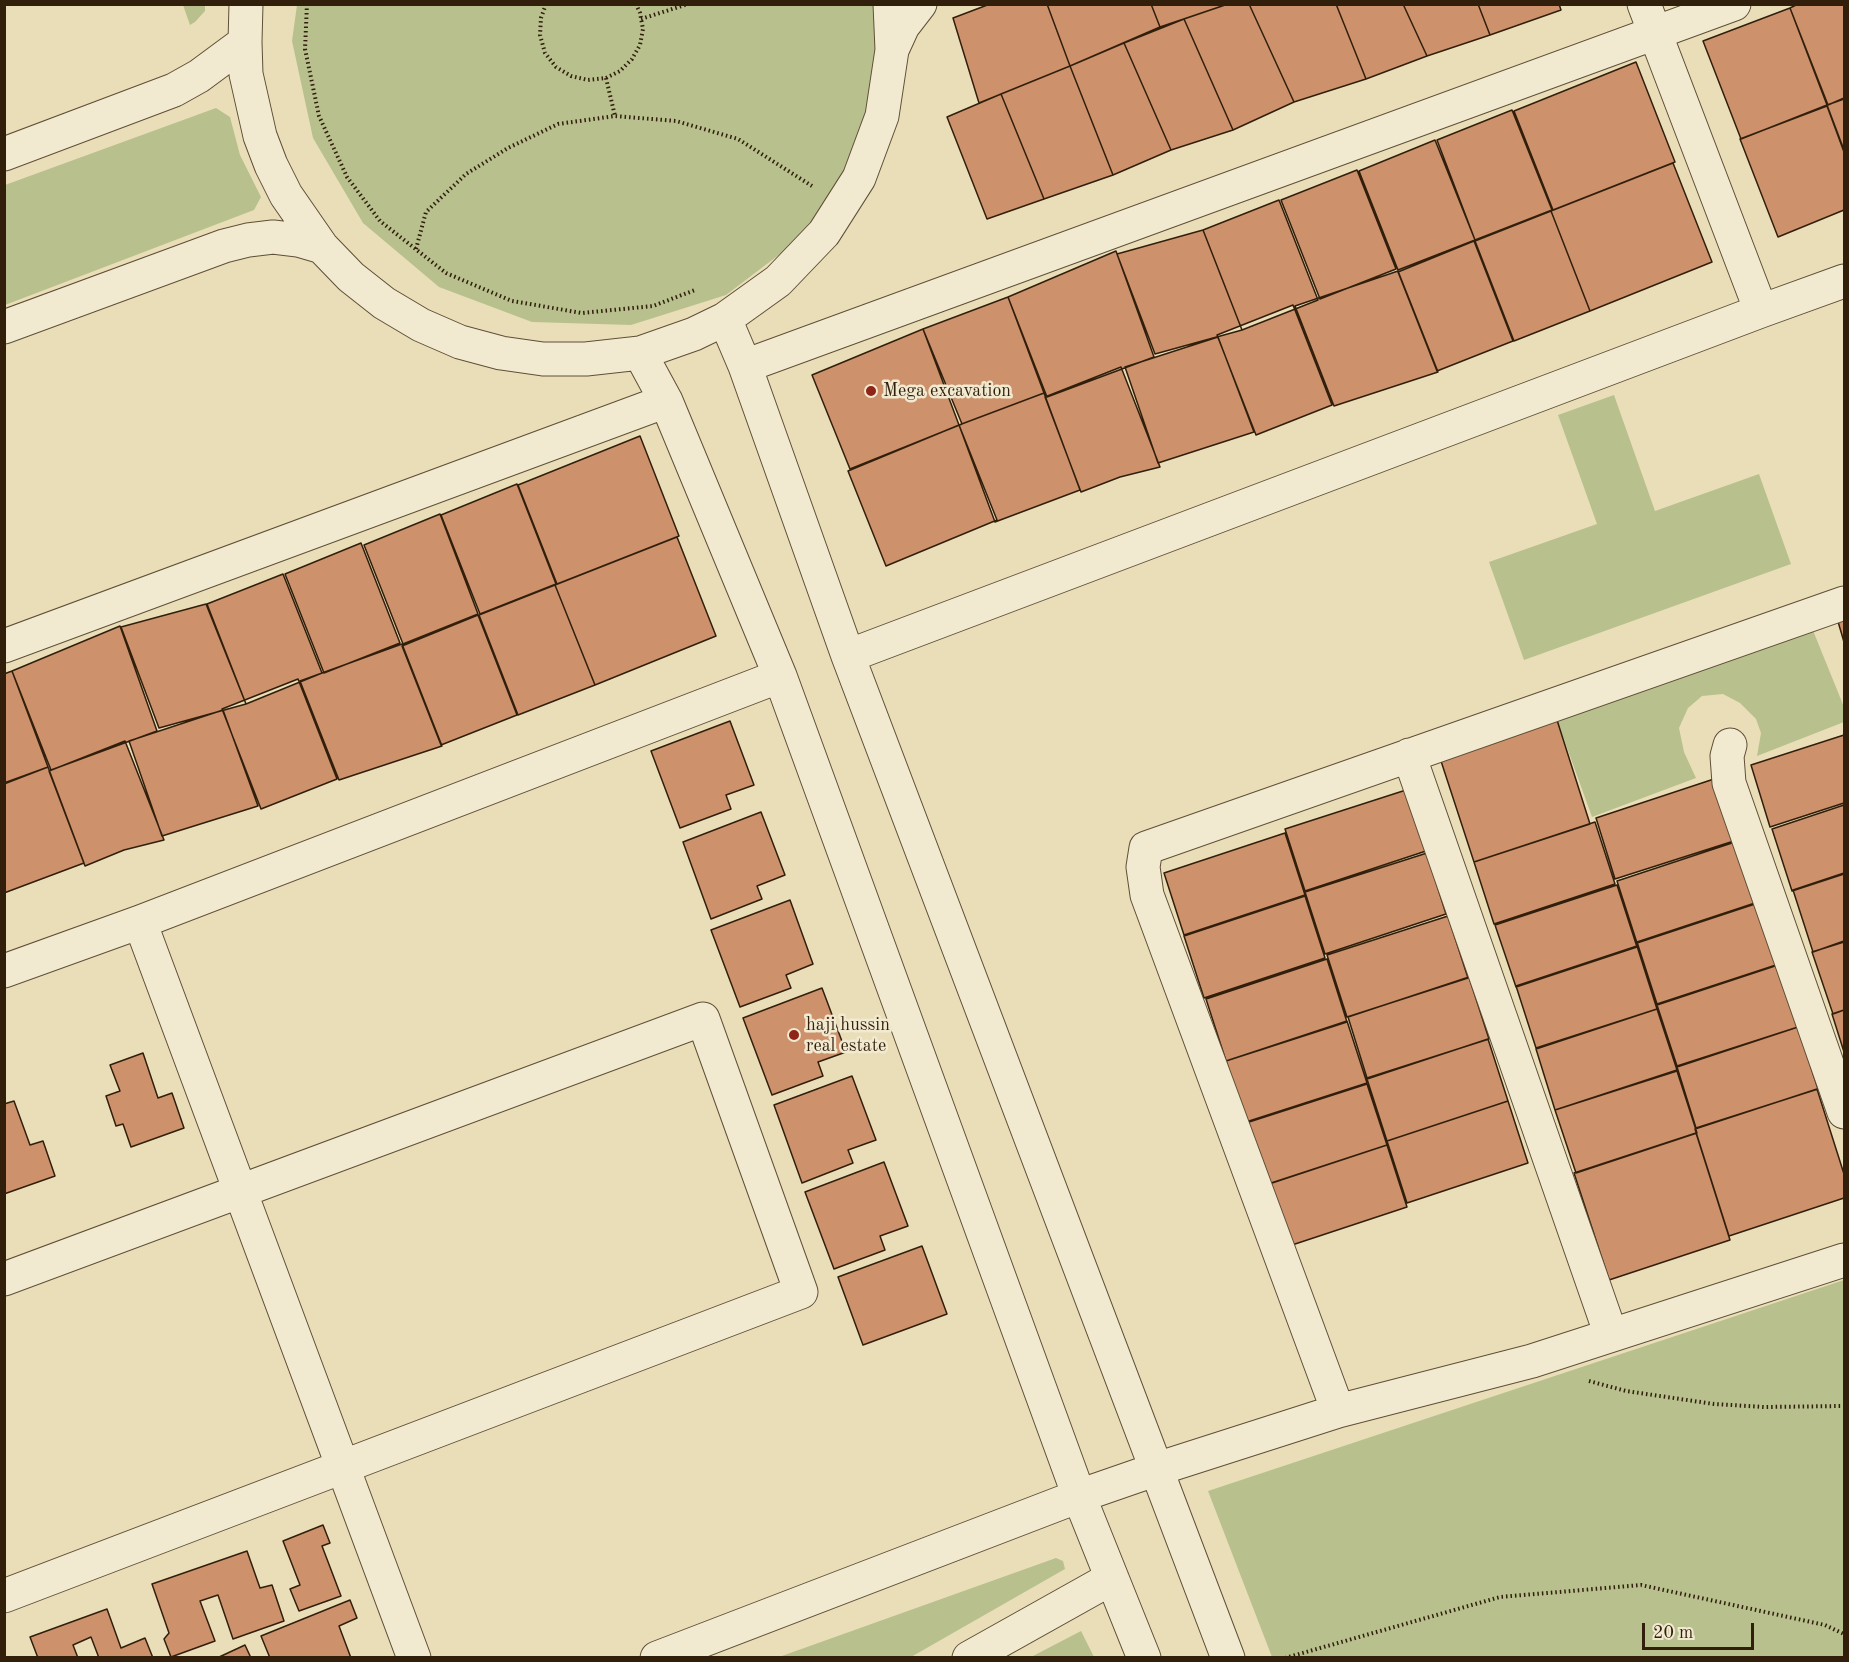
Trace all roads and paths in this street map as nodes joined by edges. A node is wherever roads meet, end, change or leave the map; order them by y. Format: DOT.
graph roads {
  1 [pos="246,4"];
  2 [pos="307,4"];
  3 [pos="546,4"];
  4 [pos="636,4"];
  5 [pos="688,4"];
  6 [pos="890,4"];
  7 [pos="920,4"];
  8 [pos="1734,4"];
  9 [pos="1649,18"];
  10 [pos="641,19"];
  11 [pos="245,42"];
  12 [pos="892,50"];
  13 [pos="606,78"];
  14 [pos="615,116"];
  15 [pos="4,154"];
  16 [pos="814,186"];
  17 [pos="322,247"];
  18 [pos="415,249"];
  19 [pos="1845,281"];
  20 [pos="698,290"];
  21 [pos="1761,311"];
  22 [pos="724,319"];
  23 [pos="4,327"];
  24 [pos="639,353"];
  25 [pos="745,366"];
  26 [pos="666,401"];
  27 [pos="1845,603"];
  28 [pos="4,646"];
  29 [pos="848,656"];
  30 [pos="780,676"];
  31 [pos="1730,745"];
  32 [pos="1409,755"];
  33 [pos="140,922"];
  34 [pos="4,971"];
  35 [pos="1845,1112"];
  36 [pos="240,1191"];
  37 [pos="1845,1260"];
  38 [pos="4,1279"];
  39 [pos="1611,1335"];
  40 [pos="1586,1380"];
  41 [pos="1845,1406"];
  42 [pos="1338,1411"];
  43 [pos="343,1466"];
  44 [pos="1157,1469"];
  45 [pos="1079,1496"];
  46 [pos="1112,1578"];
  47 [pos="4,1596"];
  48 [pos="1845,1634"];
  49 [pos="414,1658"];
  50 [pos="657,1658"];
  51 [pos="969,1658"];
  52 [pos="1144,1658"];
  53 [pos="1228,1658"];
  54 [pos="1285,1658"];
  1 -- 11 [label="street"];
  2 -- 18 [label="path"];
  3 -- 13 [label="path"];
  4 -- 10 [label="path"];
  5 -- 10 [label="path"];
  6 -- 12 [label="street"];
  7 -- 12 [label="street"];
  8 -- 9 [label="street"];
  9 -- 21 [label="street"];
  9 -- 25 [label="street"];
  10 -- 13 [label="path"];
  11 -- 15 [label="street"];
  11 -- 17 [label="street"];
  12 -- 22 [label="street"];
  13 -- 14 [label="path"];
  14 -- 16 [label="path"];
  14 -- 18 [label="path"];
  17 -- 23 [label="street"];
  17 -- 24 [label="street"];
  18 -- 20 [label="path"];
  19 -- 21 [label="street"];
  21 -- 29 [label="street"];
  22 -- 24 [label="street"];
  22 -- 25 [label="street"];
  24 -- 26 [label="street"];
  25 -- 29 [label="street"];
  26 -- 28 [label="street"];
  26 -- 30 [label="street"];
  27 -- 32 [label="street"];
  29 -- 44 [label="street"];
  30 -- 33 [label="street"];
  30 -- 45 [label="street"];
  31 -- 35 [label="street"];
  32 -- 39 [label="street"];
  32 -- 42 [label="street"];
  33 -- 34 [label="street"];
  33 -- 36 [label="street"];
  36 -- 38 [label="street"];
  36 -- 43 [label="street"];
  36 -- 43 [label="street"];
  37 -- 39 [label="street"];
  39 -- 42 [label="street"];
  40 -- 41 [label="path"];
  42 -- 44 [label="street"];
  43 -- 47 [label="street"];
  43 -- 49 [label="street"];
  44 -- 45 [label="street"];
  44 -- 53 [label="street"];
  45 -- 46 [label="street"];
  45 -- 50 [label="street"];
  46 -- 51 [label="street"];
  46 -- 52 [label="street"];
  48 -- 54 [label="path"];
}
